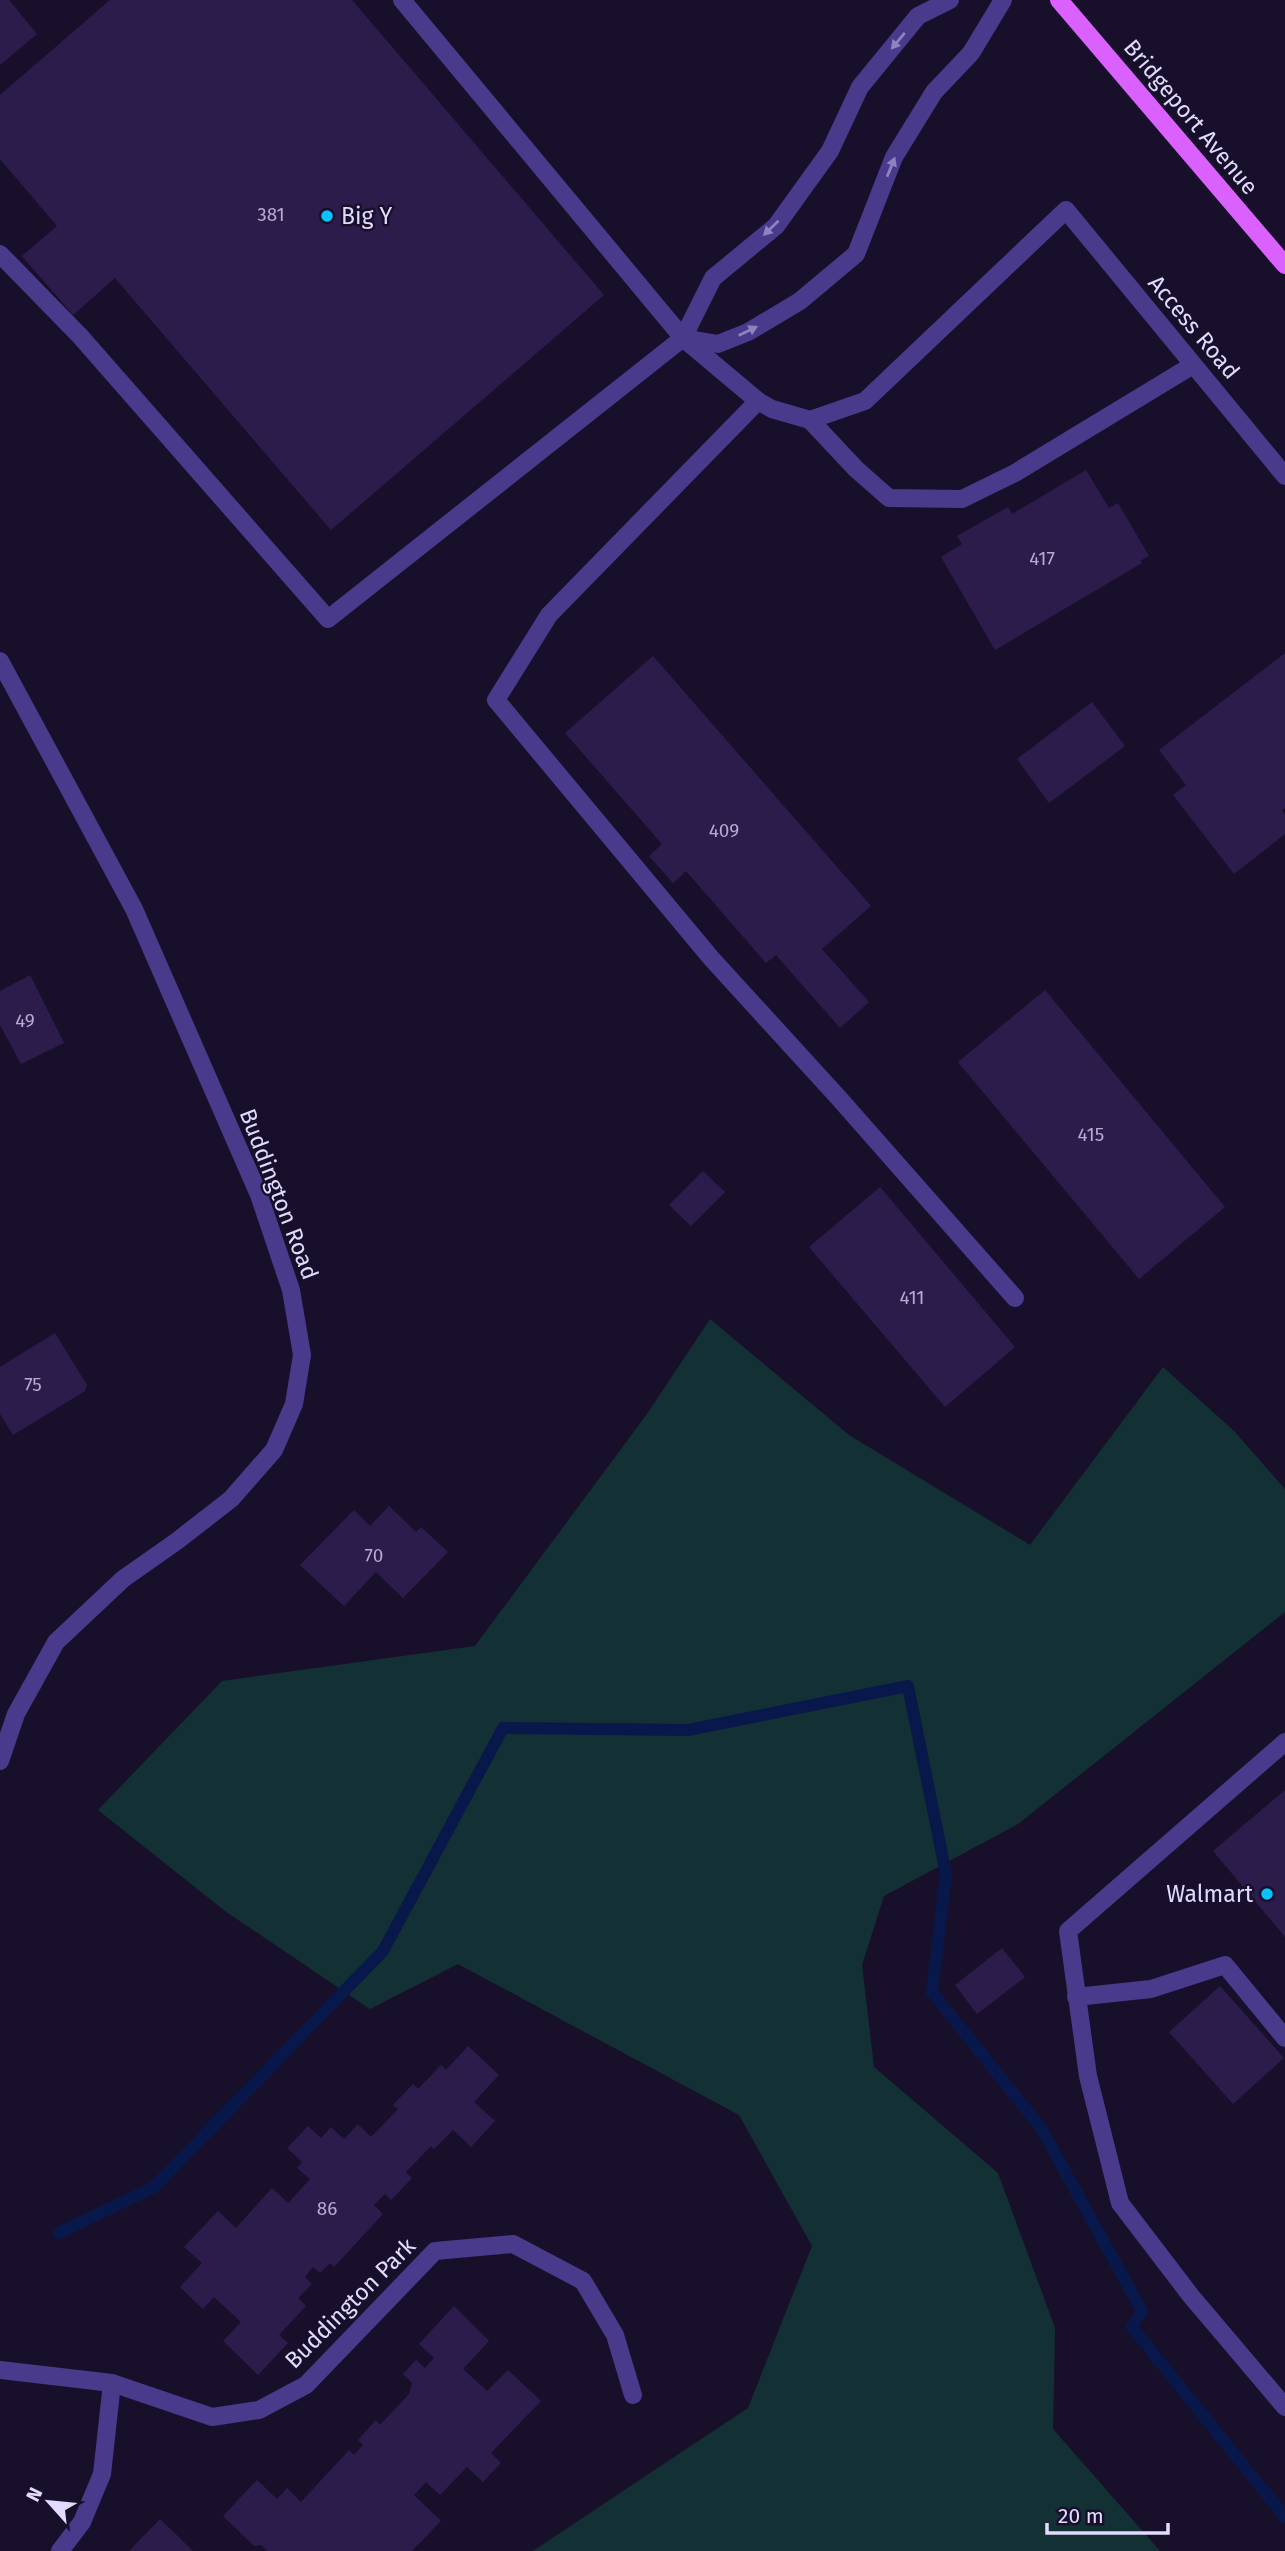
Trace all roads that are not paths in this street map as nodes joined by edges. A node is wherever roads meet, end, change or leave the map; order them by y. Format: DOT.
graph roads {
  1 [pos="402,0"];
  2 [pos="950,0"];
  3 [pos="1003,0"];
  4 [pos="1059,0"];
  5 [pos="0,254"];
  6 [pos="1285,265"];
  7 [pos="683,338"];
  8 [pos="1194,365"];
  9 [pos="758,401"];
  10 [pos="810,420"];
  11 [pos="1285,476"];
  12 [pos="0,661"];
  13 [pos="1015,1297"];
  14 [pos="8,1709"];
  15 [pos="1285,1742"];
  16 [pos="0,1761"];
  17 [pos="1076,1997"];
  18 [pos="1285,2038"];
  19 [pos="0,2370"];
  20 [pos="112,2383"];
  21 [pos="633,2395"];
  22 [pos="1285,2407"];
  23 [pos="60,2551"];
  1 -- 7 [label="street"];
  2 -- 7 [label="street, one-way"];
  7 -- 3 [label="street, one-way"];
  4 -- 6 [label="main road, Bridgeport Avenue"];
  5 -- 7 [label="street"];
  7 -- 9 [label="street"];
  8 -- 10 [label="street"];
  8 -- 10 [label="street, Access Road"];
  8 -- 11 [label="street, Access Road"];
  9 -- 10 [label="street"];
  9 -- 13 [label="street"];
  12 -- 14 [label="street, Buddington Road"];
  14 -- 16 [label="street, Buddington Road"];
  15 -- 17 [label="street"];
  17 -- 18 [label="street"];
  17 -- 22 [label="street"];
  19 -- 20 [label="street, Buddington Park"];
  20 -- 21 [label="street, Buddington Park"];
  20 -- 23 [label="street"];
}
